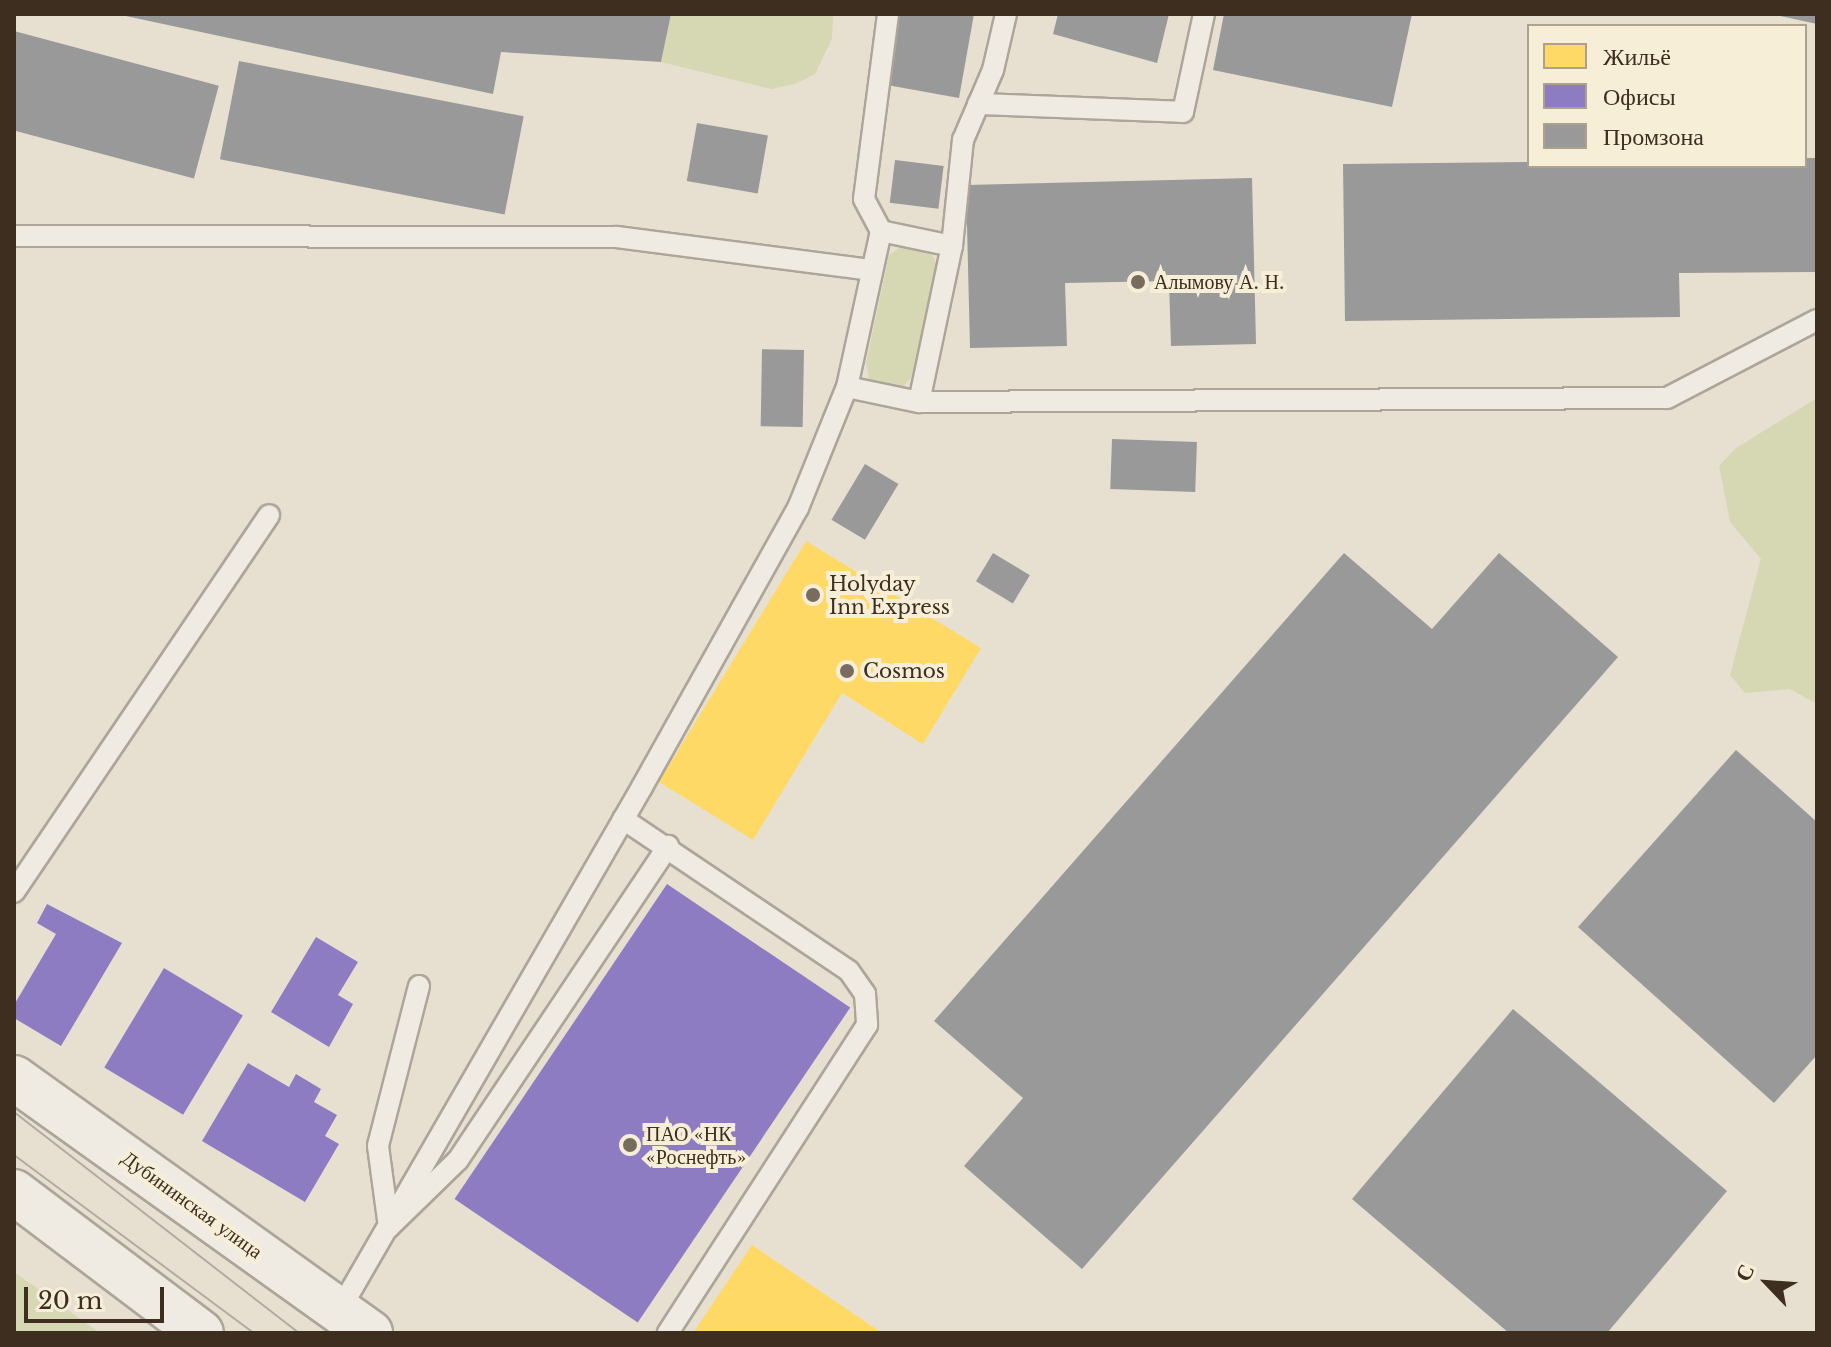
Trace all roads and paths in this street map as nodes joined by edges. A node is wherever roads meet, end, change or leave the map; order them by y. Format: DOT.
graph roads {
  1 [pos="888,14"];
  2 [pos="1006,14"];
  3 [pos="1204,14"];
  4 [pos="978,104"];
  5 [pos="881,231"];
  6 [pos="14,236"];
  7 [pos="952,246"];
  8 [pos="872,270"];
  9 [pos="1817,320"];
  10 [pos="847,387"];
  11 [pos="919,402"];
  12 [pos="269,515"];
  13 [pos="623,819"];
  14 [pos="668,846"];
  15 [pos="14,892"];
  16 [pos="419,986"];
  17 [pos="19,1093"];
  18 [pos="14,1192"];
  19 [pos="389,1227"];
  20 [pos="355,1322"];
  21 [pos="201,1333"];
  22 [pos="668,1333"];
  1 -- 5 [label="lane"];
  2 -- 4 [label="lane"];
  3 -- 4 [label="lane"];
  4 -- 7 [label="lane"];
  5 -- 7 [label="lane"];
  5 -- 8 [label="lane"];
  6 -- 8 [label="lane"];
  7 -- 11 [label="lane"];
  8 -- 10 [label="lane"];
  9 -- 11 [label="lane"];
  10 -- 11 [label="lane"];
  10 -- 13 [label="lane"];
  12 -- 15 [label="lane"];
  13 -- 14 [label="lane"];
  13 -- 19 [label="lane"];
  14 -- 19 [label="lane"];
  14 -- 22 [label="lane"];
  16 -- 19 [label="lane"];
  17 -- 20 [label="main road, Дубининская улица"];
  18 -- 21 [label="main road"];
  19 -- 20 [label="lane"];
}
